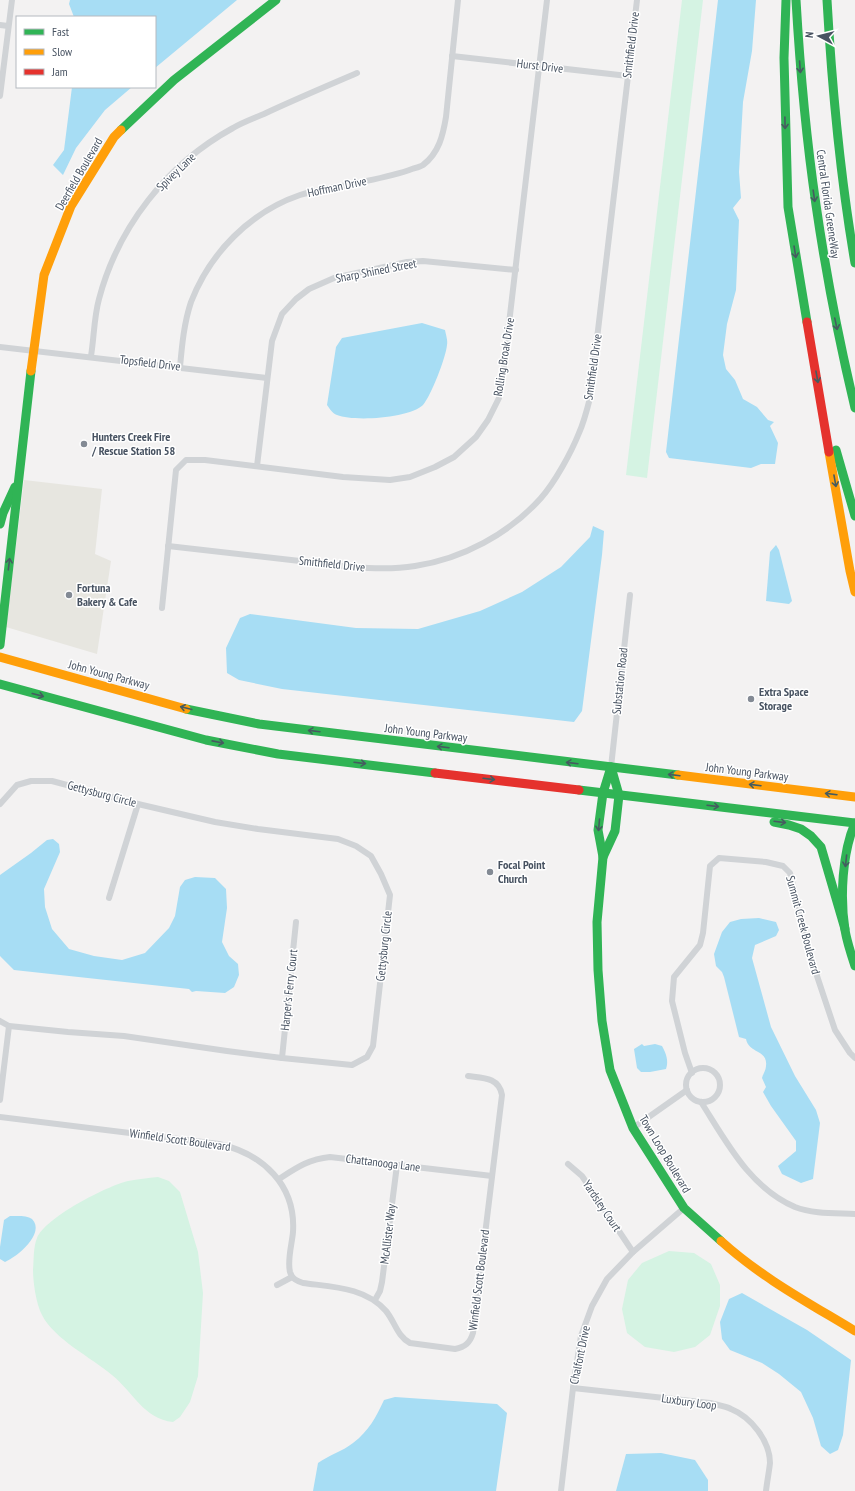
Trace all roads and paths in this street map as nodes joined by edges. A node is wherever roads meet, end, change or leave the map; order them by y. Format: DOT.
graph roads {
  1 [pos="12,0"];
  2 [pos="276,0"];
  3 [pos="458,0"];
  4 [pos="547,0"];
  5 [pos="637,0"];
  6 [pos="786,0"];
  7 [pos="796,0"];
  8 [pos="827,0"];
  9 [pos="0,25"];
  10 [pos="8,26"];
  11 [pos="452,56"];
  12 [pos="830,60"];
  13 [pos="539,66"];
  14 [pos="357,73"];
  15 [pos="628,76"];
  16 [pos="0,96"];
  17 [pos="855,220"];
  18 [pos="855,263"];
  19 [pos="516,270"];
  20 [pos="0,347"];
  21 [pos="33,351"];
  22 [pos="91,356"];
  23 [pos="180,367"];
  24 [pos="267,378"];
  25 [pos="821,401"];
  26 [pos="855,408"];
  27 [pos="257,466"];
  28 [pos="18,478"];
  29 [pos="855,516"];
  30 [pos="0,524"];
  31 [pos="168,546"];
  32 [pos="855,592"];
  33 [pos="630,595"];
  34 [pos="162,608"];
  35 [pos="0,645"];
  36 [pos="0,657"];
  37 [pos="0,684"];
  38 [pos="611,768"];
  39 [pos="603,793"];
  40 [pos="619,795"];
  41 [pos="855,796"];
  42 [pos="660,800"];
  43 [pos="0,804"];
  44 [pos="138,804"];
  45 [pos="855,823"];
  46 [pos="603,857"];
  47 [pos="109,898"];
  48 [pos="296,922"];
  49 [pos="845,929"];
  50 [pos="855,966"];
  51 [pos="0,1022"];
  52 [pos="9,1026"];
  53 [pos="282,1058"];
  54 [pos="855,1058"];
  55 [pos="692,1073"];
  56 [pos="468,1076"];
  57 [pos="687,1090"];
  58 [pos="0,1100"];
  59 [pos="701,1102"];
  60 [pos="0,1117"];
  61 [pos="634,1128"];
  62 [pos="568,1164"];
  63 [pos="397,1165"];
  64 [pos="492,1176"];
  65 [pos="279,1179"];
  66 [pos="684,1208"];
  67 [pos="855,1214"];
  68 [pos="634,1252"];
  69 [pos="292,1277"];
  70 [pos="276,1285"];
  71 [pos="375,1300"];
  72 [pos="855,1331"];
  73 [pos="573,1388"];
  74 [pos="561,1491"];
  75 [pos="766,1491"];
  1 -- 10 [label="street"];
  2 -- 21 [label="main road, Deerfield Boulevard"];
  3 -- 11 [label="street, Hoffman Drive"];
  4 -- 13 [label="street, Rolling Broak Drive"];
  5 -- 15 [label="street, Smithfield Drive"];
  6 -- 25 [label="main road, one-way"];
  7 -- 26 [label="main road, Central Florida GreeneWay, one-way"];
  8 -- 12 [label="main road, Central Florida GreeneWay"];
  9 -- 10 [label="street"];
  10 -- 16 [label="street"];
  11 -- 13 [label="street, Hurst Drive"];
  11 -- 23 [label="street, Hoffman Drive"];
  12 -- 17 [label="main road"];
  12 -- 18 [label="main road, Central Florida GreeneWay"];
  13 -- 15 [label="street, Hurst Drive"];
  13 -- 19 [label="street, Rolling Broak Drive"];
  14 -- 22 [label="street, Spivey Lane"];
  15 -- 31 [label="street, Smithfield Drive"];
  19 -- 24 [label="street, Sharp Shined Street"];
  19 -- 27 [label="street, Rolling Broak Drive"];
  20 -- 21 [label="street, Topsfield Drive"];
  21 -- 22 [label="street, Topsfield Drive"];
  21 -- 28 [label="main road, Deerfield Boulevard"];
  22 -- 23 [label="street, Topsfield Drive"];
  23 -- 24 [label="street, Topsfield Drive"];
  24 -- 27 [label="street, Sharp Shined Street"];
  25 -- 29 [label="main road"];
  25 -- 32 [label="main road, one-way"];
  27 -- 31 [label="street, Rolling Broak Drive"];
  28 -- 30 [label="main road, Deerfield Boulevard"];
  35 -- 28 [label="main road, Deerfield Boulevard, one-way"];
  31 -- 34 [label="street, Rolling Broak Drive"];
  33 -- 38 [label="street, Substation Road"];
  38 -- 36 [label="main road, John Young Parkway, one-way"];
  37 -- 39 [label="main road, one-way"];
  38 -- 39 [label="main road, Town Loop Boulevard"];
  38 -- 40 [label="main road, Town Loop Boulevard"];
  41 -- 38 [label="main road, John Young Parkway, one-way"];
  39 -- 40 [label="main road"];
  39 -- 46 [label="main road, Town Loop Boulevard, one-way"];
  40 -- 42 [label="main road"];
  40 -- 46 [label="main road, Town Loop Boulevard"];
  42 -- 45 [label="main road, one-way"];
  42 -- 49 [label="main road, one-way"];
  43 -- 44 [label="street, Gettysburg Circle"];
  44 -- 47 [label="street"];
  44 -- 53 [label="street, Gettysburg Circle"];
  45 -- 49 [label="main road, one-way"];
  46 -- 61 [label="main road, Town Loop Boulevard"];
  48 -- 53 [label="street, Harper's Ferry Court"];
  49 -- 50 [label="main road"];
  51 -- 52 [label="street, Gettysburg Circle"];
  52 -- 53 [label="street, Gettysburg Circle"];
  52 -- 58 [label="street"];
  54 -- 55 [label="street, Summit Creek Boulevard"];
  55 -- 57 [label="street"];
  55 -- 59 [label="street"];
  56 -- 64 [label="street, Winfield Scott Boulevard"];
  57 -- 59 [label="street"];
  57 -- 61 [label="street"];
  59 -- 67 [label="street"];
  60 -- 65 [label="street, Winfield Scott Boulevard"];
  61 -- 66 [label="main road, Town Loop Boulevard"];
  62 -- 68 [label="street, Yardsley Court"];
  63 -- 64 [label="street, Chattanooga Lane"];
  63 -- 65 [label="street, Chattanooga Lane"];
  63 -- 71 [label="street, McAllister Way"];
  64 -- 71 [label="street, Winfield Scott Boulevard"];
  65 -- 69 [label="street, Winfield Scott Boulevard"];
  66 -- 68 [label="street, Chalfont Drive"];
  66 -- 72 [label="main road, Town Loop Boulevard"];
  68 -- 73 [label="street, Chalfont Drive"];
  69 -- 70 [label="street"];
  69 -- 71 [label="street, Winfield Scott Boulevard"];
  73 -- 74 [label="street, Chalfont Drive"];
  73 -- 75 [label="street, Luxbury Loop"];
}
